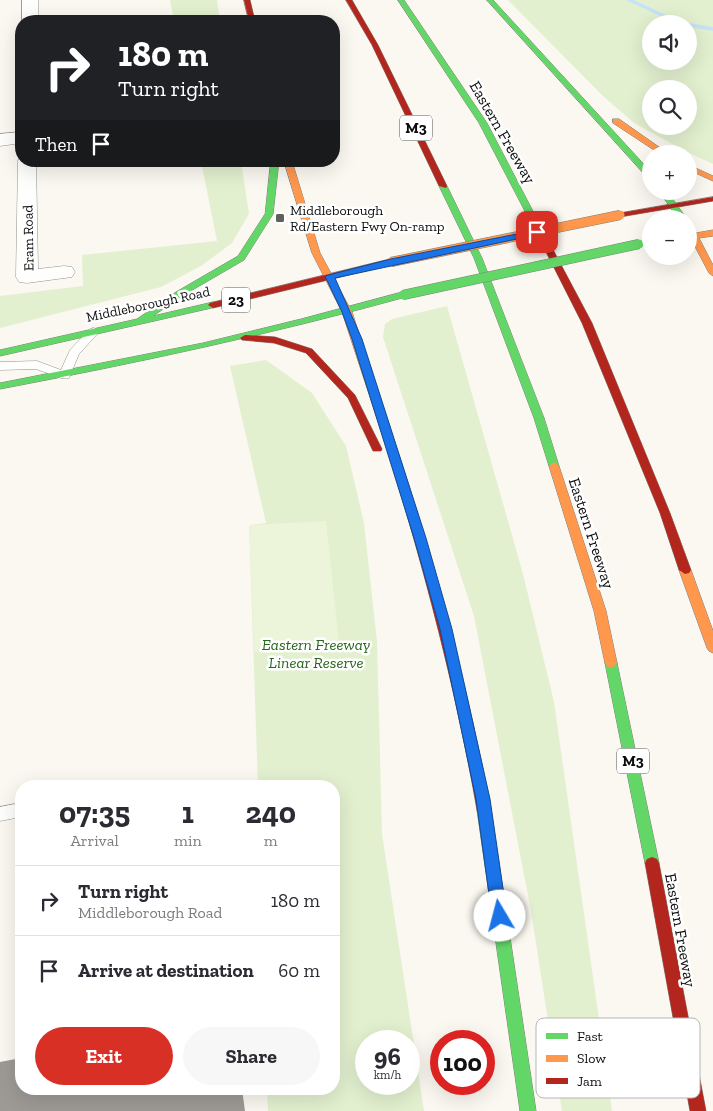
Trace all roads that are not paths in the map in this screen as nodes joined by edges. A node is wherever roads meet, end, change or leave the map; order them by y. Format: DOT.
graph roads {
  1 [pos="30,0"];
  2 [pos="247,0"];
  3 [pos="349,0"];
  4 [pos="401,0"];
  5 [pos="490,0"];
  6 [pos="30,15"];
  7 [pos="251,15"];
  8 [pos="555,71"];
  9 [pos="15,139"];
  10 [pos="0,140"];
  11 [pos="651,145"];
  12 [pos="642,166"];
  13 [pos="28,167"];
  14 [pos="274,167"];
  15 [pos="290,167"];
  16 [pos="697,171"];
  17 [pos="713,179"];
  18 [pos="713,199"];
  19 [pos="669,200"];
  20 [pos="673,206"];
  21 [pos="676,210"];
  22 [pos="697,233"];
  23 [pos="713,233"];
  24 [pos="642,244"];
  25 [pos="697,244"];
  26 [pos="64,272"];
  27 [pos="713,273"];
  28 [pos="330,276"];
  29 [pos="347,312"];
  30 [pos="141,320"];
  31 [pos="94,331"];
  32 [pos="245,338"];
  33 [pos="0,353"];
  34 [pos="0,366"];
  35 [pos="65,375"];
  36 [pos="0,386"];
  37 [pos="420,538"];
  38 [pos="713,648"];
  39 [pos="15,811"];
  40 [pos="0,814"];
  41 [pos="681,1018"];
  42 [pos="696,1098"];
  43 [pos="528,1111"];
  44 [pos="698,1111"];
  1 -- 6 [label="street"];
  2 -- 7 [label="main road"];
  3 -- 41 [label="main road, Eastern Freeway / M3"];
  4 -- 38 [label="main road, Eastern Freeway"];
  5 -- 8 [label="main road"];
  8 -- 11 [label="main road"];
  8 -- 12 [label="main road"];
  9 -- 10 [label="street"];
  13 -- 26 [label="street, Eram Road"];
  14 -- 30 [label="main road"];
  15 -- 28 [label="main road"];
  16 -- 17 [label="main road"];
  18 -- 20 [label="main road, Middleborough Road / 23"];
  19 -- 20 [label="main road"];
  20 -- 21 [label="main road"];
  20 -- 28 [label="main road, Middleborough Road / 23, bridge"];
  22 -- 23 [label="main road"];
  24 -- 29 [label="main road, 23, bridge"];
  25 -- 27 [label="main road"];
  28 -- 29 [label="main road"];
  28 -- 30 [label="main road, Middleborough Road / 23"];
  29 -- 32 [label="main road, 23"];
  29 -- 37 [label="main road"];
  30 -- 31 [label="main road, Middleborough Road / 23"];
  31 -- 33 [label="main road, Middleborough Road / 23"];
  31 -- 35 [label="lane"];
  32 -- 35 [label="main road, 23"];
  32 -- 37 [label="main road"];
  34 -- 35 [label="lane"];
  35 -- 36 [label="main road, 23"];
  37 -- 43 [label="main road"];
  39 -- 40 [label="lane"];
  42 -- 44 [label="main road, Eastern Freeway / M3"];
}
